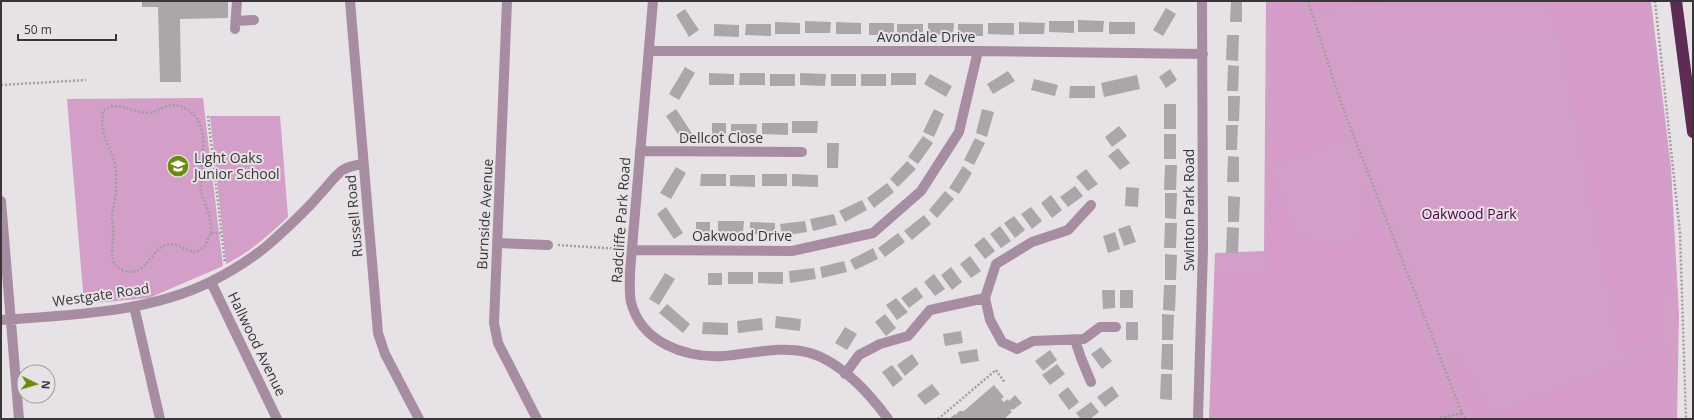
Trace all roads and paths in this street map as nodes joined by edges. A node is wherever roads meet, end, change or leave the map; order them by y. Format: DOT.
graph roads {
  1 [pos="237,1"];
  2 [pos="350,1"];
  3 [pos="507,1"];
  4 [pos="653,1"];
  5 [pos="1202,1"];
  6 [pos="1308,1"];
  7 [pos="1655,1"];
  8 [pos="1676,1"];
  9 [pos="254,20"];
  10 [pos="649,51"];
  11 [pos="978,51"];
  12 [pos="1203,54"];
  13 [pos="86,80"];
  14 [pos="1,85"];
  15 [pos="208,116"];
  16 [pos="1693,132"];
  17 [pos="640,151"];
  18 [pos="802,152"];
  19 [pos="363,164"];
  20 [pos="1,201"];
  21 [pos="1091,205"];
  22 [pos="211,232"];
  23 [pos="221,233"];
  24 [pos="498,243"];
  25 [pos="548,245"];
  26 [pos="632,250"];
  27 [pos="228,273"];
  28 [pos="211,282"];
  29 [pos="985,298"];
  30 [pos="134,306"];
  31 [pos="6,319"];
  32 [pos="1116,327"];
  33 [pos="1075,340"];
  34 [pos="845,374"];
  35 [pos="1091,382"];
  36 [pos="1005,383"];
  37 [pos="1462,413"];
  38 [pos="20,419"];
  39 [pos="160,419"];
  40 [pos="277,419"];
  41 [pos="419,419"];
  42 [pos="537,419"];
  43 [pos="888,419"];
  44 [pos="938,419"];
  45 [pos="1198,419"];
  46 [pos="1435,419"];
  47 [pos="1465,419"];
  48 [pos="1686,419"];
  1 -- 9 [label="street"];
  2 -- 19 [label="street, Russell Road"];
  3 -- 24 [label="street, Burnside Avenue"];
  4 -- 10 [label="street, Radcliffe Park Road"];
  5 -- 12 [label="street, Swinton Park Road"];
  6 -- 37 [label="path"];
  7 -- 48 [label="path"];
  8 -- 16 [label="highway"];
  10 -- 11 [label="street, Avondale Drive"];
  10 -- 17 [label="street, Radcliffe Park Road"];
  11 -- 12 [label="street, Avondale Drive"];
  11 -- 26 [label="street, Oakwood Drive"];
  12 -- 45 [label="street, Swinton Park Road"];
  13 -- 14 [label="path"];
  15 -- 23 [label="path"];
  17 -- 18 [label="street, Dellcot Close"];
  17 -- 26 [label="street, Radcliffe Park Road"];
  19 -- 27 [label="street, Westgate Road"];
  19 -- 41 [label="street, Russell Road"];
  20 -- 31 [label="street"];
  21 -- 29 [label="street"];
  22 -- 22 [label="path"];
  22 -- 23 [label="path"];
  23 -- 27 [label="path"];
  24 -- 25 [label="street"];
  24 -- 42 [label="street, Burnside Avenue"];
  25 -- 26 [label="path"];
  26 -- 34 [label="street, Radcliffe Park Road"];
  27 -- 28 [label="street, Westgate Road"];
  28 -- 30 [label="street, Westgate Road"];
  28 -- 40 [label="street, Hallwood Avenue"];
  29 -- 33 [label="street"];
  29 -- 34 [label="street"];
  30 -- 31 [label="street, Westgate Road"];
  30 -- 39 [label="street"];
  31 -- 38 [label="street"];
  32 -- 33 [label="street"];
  33 -- 35 [label="street"];
  34 -- 43 [label="street, Radcliffe Park Road"];
  36 -- 44 [label="path"];
  37 -- 46 [label="path"];
  37 -- 47 [label="path"];
}
